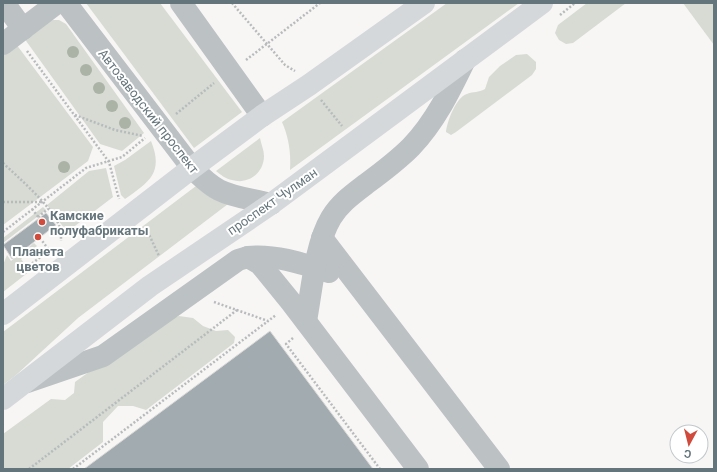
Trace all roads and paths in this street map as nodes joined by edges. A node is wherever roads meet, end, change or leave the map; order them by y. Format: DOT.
graph roads {
  1 [pos="4,3"];
  2 [pos="57,3"];
  3 [pos="66,3"];
  4 [pos="181,3"];
  5 [pos="232,3"];
  6 [pos="320,3"];
  7 [pos="424,3"];
  8 [pos="542,3"];
  9 [pos="13,36"];
  10 [pos="267,44"];
  11 [pos="465,60"];
  12 [pos="243,62"];
  13 [pos="298,72"];
  14 [pos="218,81"];
  15 [pos="318,97"];
  16 [pos="74,115"];
  17 [pos="262,116"];
  18 [pos="171,118"];
  19 [pos="345,130"];
  20 [pos="109,162"];
  21 [pos="3,163"];
  22 [pos="192,168"];
  23 [pos="3,202"];
  24 [pos="43,202"];
  25 [pos="122,202"];
  26 [pos="270,204"];
  27 [pos="32,209"];
  28 [pos="48,209"];
  29 [pos="144,225"];
  30 [pos="3,232"];
  31 [pos="40,238"];
  32 [pos="322,238"];
  33 [pos="61,241"];
  34 [pos="49,250"];
  35 [pos="159,256"];
  36 [pos="248,257"];
  37 [pos="316,268"];
  38 [pos="355,282"];
  39 [pos="238,310"];
  40 [pos="3,314"];
  41 [pos="268,321"];
  42 [pos="302,328"];
  43 [pos="24,383"];
  44 [pos="3,399"];
  45 [pos="29,469"];
  46 [pos="72,469"];
  47 [pos="380,469"];
  48 [pos="418,469"];
  49 [pos="499,469"];
  1 -- 9 [label="street"];
  2 -- 9 [label="street"];
  3 -- 22 [label="street, Автозаводский проспект"];
  4 -- 17 [label="street"];
  5 -- 10 [label="path"];
  6 -- 10 [label="path"];
  7 -- 17 [label="main road"];
  8 -- 11 [label="main road, проспект Чулман"];
  9 -- 16 [label="path"];
  10 -- 12 [label="path"];
  10 -- 13 [label="path"];
  11 -- 26 [label="main road, проспект Чулман"];
  11 -- 32 [label="street"];
  14 -- 18 [label="path"];
  15 -- 19 [label="path"];
  16 -- 20 [label="path"];
  16 -- 20 [label="path"];
  17 -- 22 [label="main road"];
  20 -- 24 [label="path"];
  20 -- 25 [label="path"];
  21 -- 24 [label="path"];
  22 -- 26 [label="street, Автозаводский проспект"];
  22 -- 40 [label="main road"];
  23 -- 24 [label="path"];
  24 -- 27 [label="path"];
  24 -- 28 [label="path"];
  26 -- 43 [label="main road, проспект Чулман"];
  27 -- 28 [label="path"];
  27 -- 30 [label="path"];
  28 -- 33 [label="path"];
  29 -- 35 [label="path"];
  31 -- 34 [label="path"];
  32 -- 37 [label="street"];
  32 -- 38 [label="street"];
  36 -- 37 [label="street"];
  36 -- 42 [label="street"];
  36 -- 43 [label="street"];
  37 -- 38 [label="street"];
  37 -- 42 [label="street"];
  38 -- 49 [label="street"];
  39 -- 45 [label="path"];
  41 -- 46 [label="path"];
  42 -- 47 [label="path"];
  42 -- 48 [label="street"];
  43 -- 44 [label="main road, проспект Чулман"];
}
